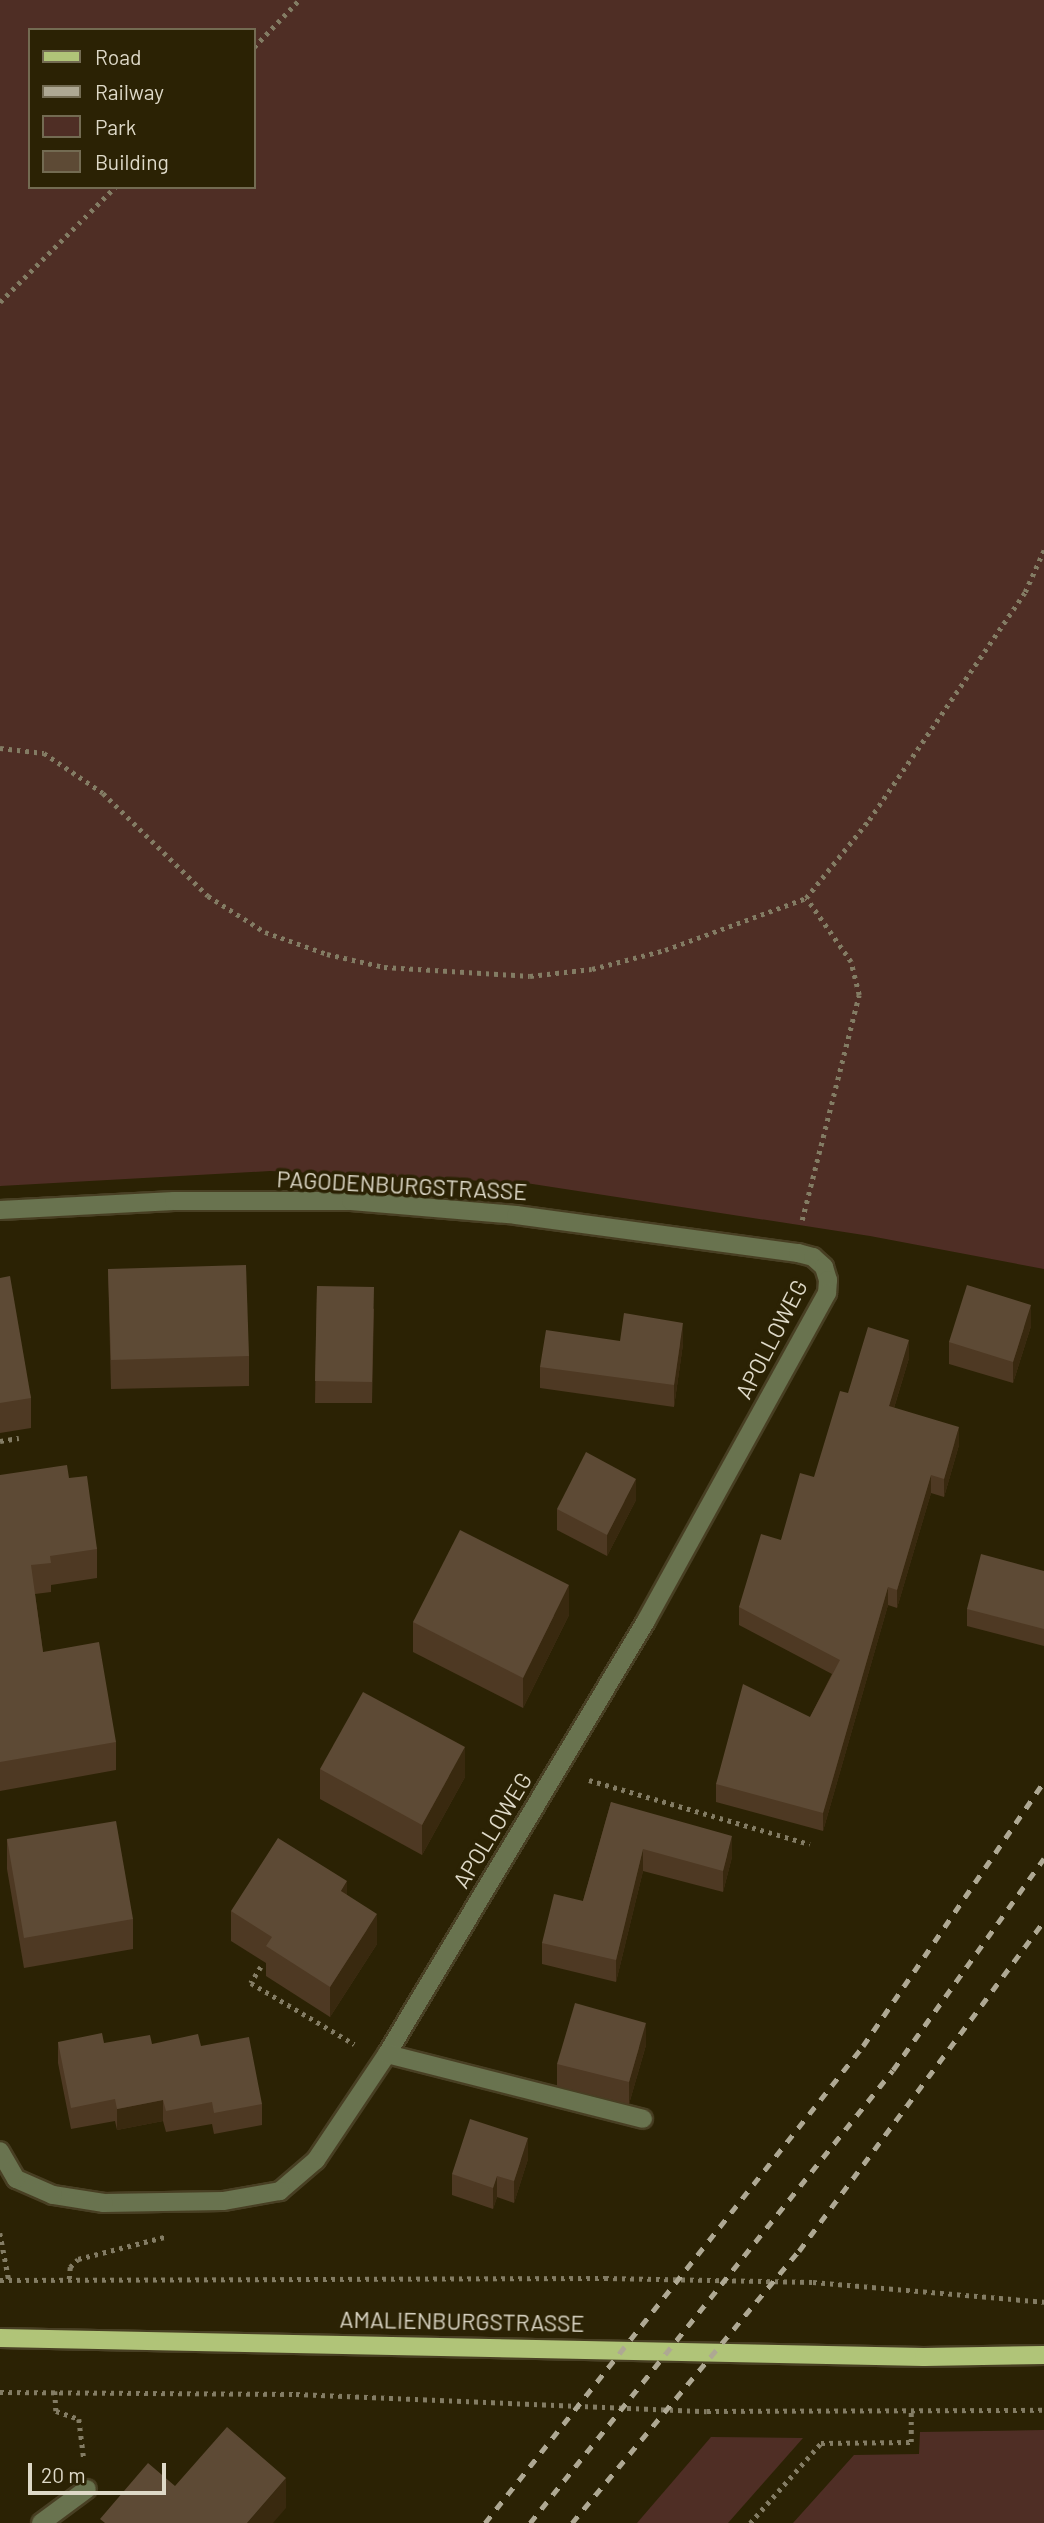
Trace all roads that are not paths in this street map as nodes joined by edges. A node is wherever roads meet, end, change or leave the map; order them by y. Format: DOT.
graph roads {
  1 [pos="0,1210"];
  2 [pos="798,1253"];
  3 [pos="384,2058"];
  4 [pos="643,2119"];
  5 [pos="0,2151"];
  6 [pos="0,2337"];
  7 [pos="1044,2356"];
  8 [pos="87,2489"];
  9 [pos="41,2523"];
  1 -- 2 [label="street, PAGODENBURGSTRASSE"];
  2 -- 3 [label="street, APOLLOWEG"];
  3 -- 4 [label="street"];
  3 -- 5 [label="street, APOLLOWEG"];
  6 -- 7 [label="main road, AMALIENBURGSTRASSE"];
  8 -- 9 [label="street"];
}
